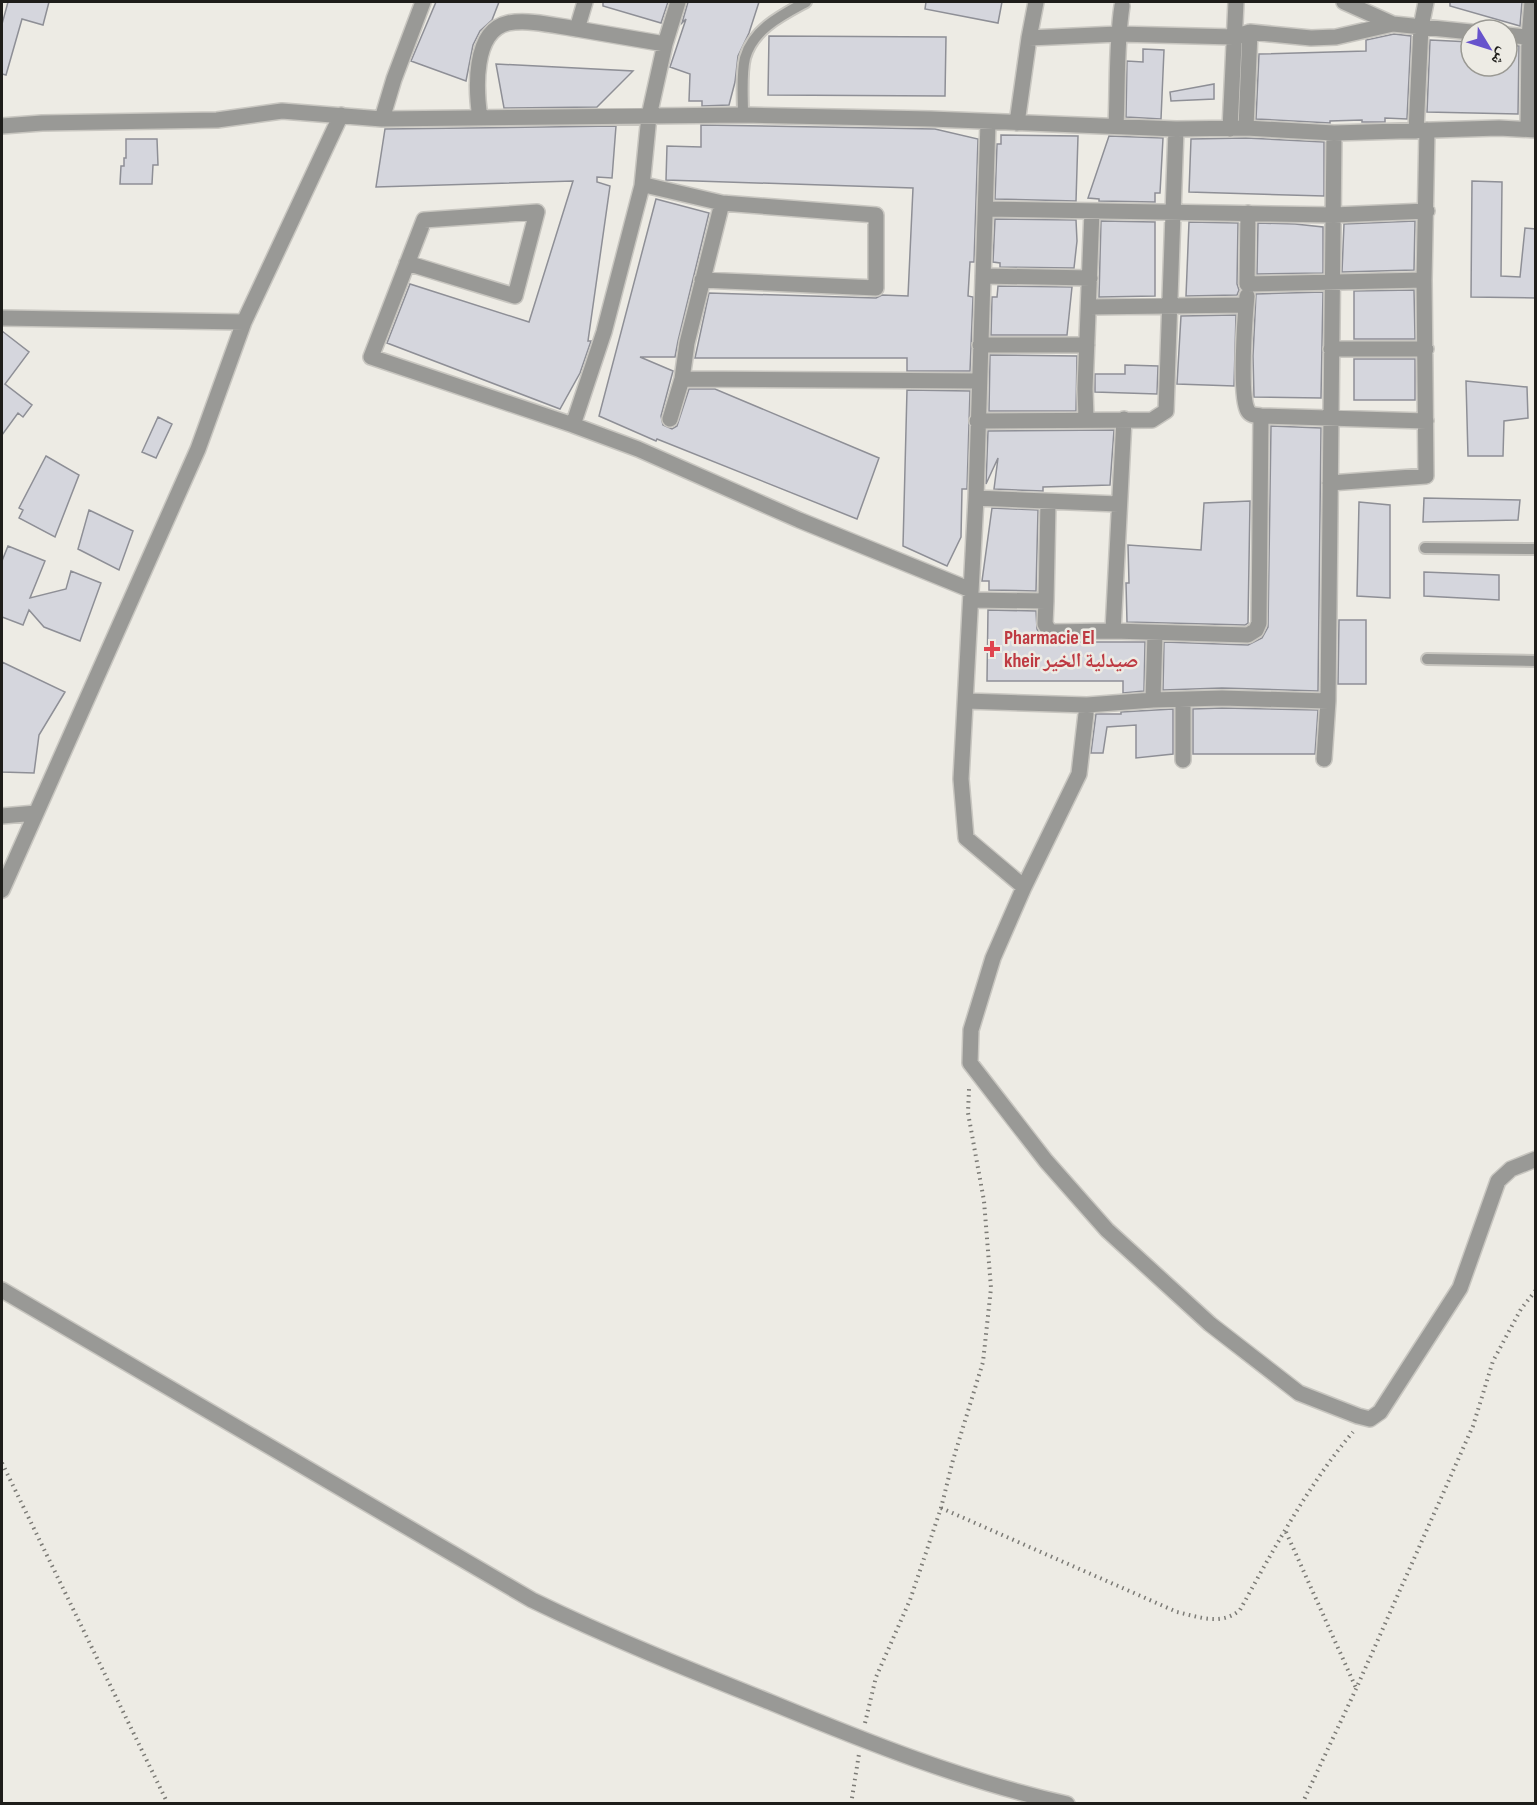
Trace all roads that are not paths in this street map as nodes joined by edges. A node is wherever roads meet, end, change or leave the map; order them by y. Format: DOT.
graph roads {
  1 [pos="423,2"];
  2 [pos="585,2"];
  3 [pos="678,2"];
  4 [pos="806,2"];
  5 [pos="1036,2"];
  6 [pos="1236,2"];
  7 [pos="1344,2"];
  8 [pos="1426,2"];
  9 [pos="1533,2"];
  10 [pos="1122,6"];
  11 [pos="1393,24"];
  12 [pos="1421,27"];
  13 [pos="577,29"];
  14 [pos="1459,31"];
  15 [pos="1250,32"];
  16 [pos="1118,34"];
  17 [pos="1029,38"];
  18 [pos="1234,38"];
  19 [pos="1532,38"];
  20 [pos="665,44"];
  21 [pos="341,115"];
  22 [pos="743,115"];
  23 [pos="649,116"];
  24 [pos="480,118"];
  25 [pos="382,119"];
  26 [pos="988,122"];
  27 [pos="1017,123"];
  28 [pos="2,126"];
  29 [pos="1116,126"];
  30 [pos="1246,128"];
  31 [pos="1176,129"];
  32 [pos="1230,129"];
  33 [pos="1532,130"];
  34 [pos="1422,131"];
  35 [pos="1334,133"];
  36 [pos="642,186"];
  37 [pos="722,203"];
  38 [pos="986,209"];
  39 [pos="1092,211"];
  40 [pos="1426,211"];
  41 [pos="1174,212"];
  42 [pos="1248,213"];
  43 [pos="1334,215"];
  44 [pos="407,263"];
  45 [pos="983,276"];
  46 [pos="1090,278"];
  47 [pos="702,280"];
  48 [pos="1424,280"];
  49 [pos="1333,283"];
  50 [pos="1247,284"];
  51 [pos="1246,305"];
  52 [pos="1170,306"];
  53 [pos="1089,307"];
  54 [pos="2,318"];
  55 [pos="244,321"];
  56 [pos="980,345"];
  57 [pos="1087,345"];
  58 [pos="1331,349"];
  59 [pos="1426,349"];
  60 [pos="682,379"];
  61 [pos="979,381"];
  62 [pos="1261,416"];
  63 [pos="670,419"];
  64 [pos="1086,419"];
  65 [pos="1124,419"];
  66 [pos="1330,419"];
  67 [pos="977,421"];
  68 [pos="1426,421"];
  69 [pos="573,425"];
  70 [pos="1330,483"];
  71 [pos="975,498"];
  72 [pos="1048,502"];
  73 [pos="1118,504"];
  74 [pos="1425,548"];
  75 [pos="1536,549"];
  76 [pos="971,595"];
  77 [pos="1046,601"];
  78 [pos="1113,631"];
  79 [pos="1155,633"];
  80 [pos="1427,659"];
  81 [pos="1536,661"];
  82 [pos="1153,700"];
  83 [pos="1183,700"];
  84 [pos="966,701"];
  85 [pos="1328,701"];
  86 [pos="1087,705"];
  87 [pos="1324,759"];
  88 [pos="1182,760"];
  89 [pos="36,813"];
  90 [pos="2,816"];
  91 [pos="1024,887"];
  92 [pos="2,890"];
  93 [pos="1536,1159"];
  94 [pos="2,1290"];
  95 [pos="1066,1803"];
  1 -- 25 [label="street"];
  2 -- 13 [label="street"];
  3 -- 20 [label="street"];
  4 -- 22 [label="lane"];
  5 -- 17 [label="street"];
  6 -- 18 [label="street"];
  7 -- 11 [label="street"];
  8 -- 12 [label="street"];
  9 -- 19 [label="street"];
  10 -- 16 [label="street"];
  11 -- 12 [label="street"];
  11 -- 15 [label="street"];
  12 -- 14 [label="street"];
  12 -- 34 [label="street"];
  13 -- 20 [label="street"];
  13 -- 24 [label="street"];
  15 -- 18 [label="street"];
  15 -- 30 [label="street"];
  16 -- 17 [label="street"];
  16 -- 18 [label="street"];
  16 -- 29 [label="street"];
  17 -- 27 [label="street"];
  18 -- 32 [label="street"];
  19 -- 33 [label="street"];
  20 -- 23 [label="street"];
  21 -- 25 [label="street"];
  21 -- 28 [label="street"];
  21 -- 55 [label="street"];
  22 -- 23 [label="street"];
  22 -- 26 [label="street"];
  23 -- 24 [label="street"];
  23 -- 36 [label="street"];
  24 -- 25 [label="street"];
  26 -- 27 [label="street"];
  26 -- 38 [label="street"];
  27 -- 29 [label="street"];
  29 -- 31 [label="street"];
  30 -- 32 [label="street"];
  30 -- 35 [label="street"];
  31 -- 32 [label="street"];
  31 -- 41 [label="street"];
  33 -- 34 [label="street"];
  34 -- 35 [label="street"];
  34 -- 40 [label="street"];
  35 -- 43 [label="street"];
  36 -- 37 [label="street"];
  36 -- 69 [label="street"];
  37 -- 47 [label="street"];
  37 -- 47 [label="street"];
  38 -- 39 [label="street"];
  38 -- 45 [label="street"];
  39 -- 41 [label="street"];
  39 -- 46 [label="street"];
  40 -- 43 [label="street"];
  40 -- 48 [label="street"];
  41 -- 42 [label="street"];
  41 -- 52 [label="street"];
  42 -- 43 [label="street"];
  42 -- 50 [label="street"];
  43 -- 49 [label="street"];
  44 -- 44 [label="street"];
  44 -- 69 [label="street"];
  45 -- 46 [label="street"];
  45 -- 56 [label="street"];
  46 -- 53 [label="street"];
  47 -- 60 [label="street"];
  48 -- 49 [label="street"];
  48 -- 59 [label="street"];
  49 -- 50 [label="street"];
  49 -- 58 [label="street"];
  50 -- 51 [label="street"];
  51 -- 52 [label="street"];
  51 -- 62 [label="street"];
  52 -- 53 [label="street"];
  52 -- 65 [label="street"];
  53 -- 57 [label="street"];
  54 -- 55 [label="street"];
  55 -- 89 [label="street"];
  56 -- 57 [label="street"];
  56 -- 61 [label="street"];
  57 -- 64 [label="street"];
  58 -- 59 [label="street"];
  58 -- 66 [label="street"];
  59 -- 68 [label="street"];
  60 -- 61 [label="street"];
  60 -- 63 [label="street"];
  61 -- 67 [label="street"];
  62 -- 66 [label="street"];
  62 -- 79 [label="street"];
  64 -- 65 [label="street"];
  64 -- 67 [label="street"];
  65 -- 73 [label="street"];
  66 -- 68 [label="street"];
  66 -- 70 [label="street"];
  67 -- 71 [label="street"];
  68 -- 70 [label="street"];
  69 -- 76 [label="street"];
  70 -- 85 [label="street"];
  71 -- 72 [label="street"];
  71 -- 76 [label="street"];
  72 -- 73 [label="street"];
  72 -- 77 [label="street"];
  73 -- 78 [label="street"];
  74 -- 75 [label="lane"];
  76 -- 77 [label="street"];
  76 -- 84 [label="street"];
  77 -- 78 [label="street"];
  78 -- 79 [label="street"];
  79 -- 82 [label="street"];
  80 -- 81 [label="lane"];
  82 -- 83 [label="street"];
  82 -- 86 [label="street"];
  83 -- 85 [label="street"];
  83 -- 88 [label="street"];
  84 -- 86 [label="street"];
  84 -- 91 [label="street"];
  85 -- 87 [label="street"];
  86 -- 91 [label="street"];
  89 -- 90 [label="street"];
  89 -- 92 [label="street"];
  91 -- 93 [label="street"];
  94 -- 95 [label="street"];
}
